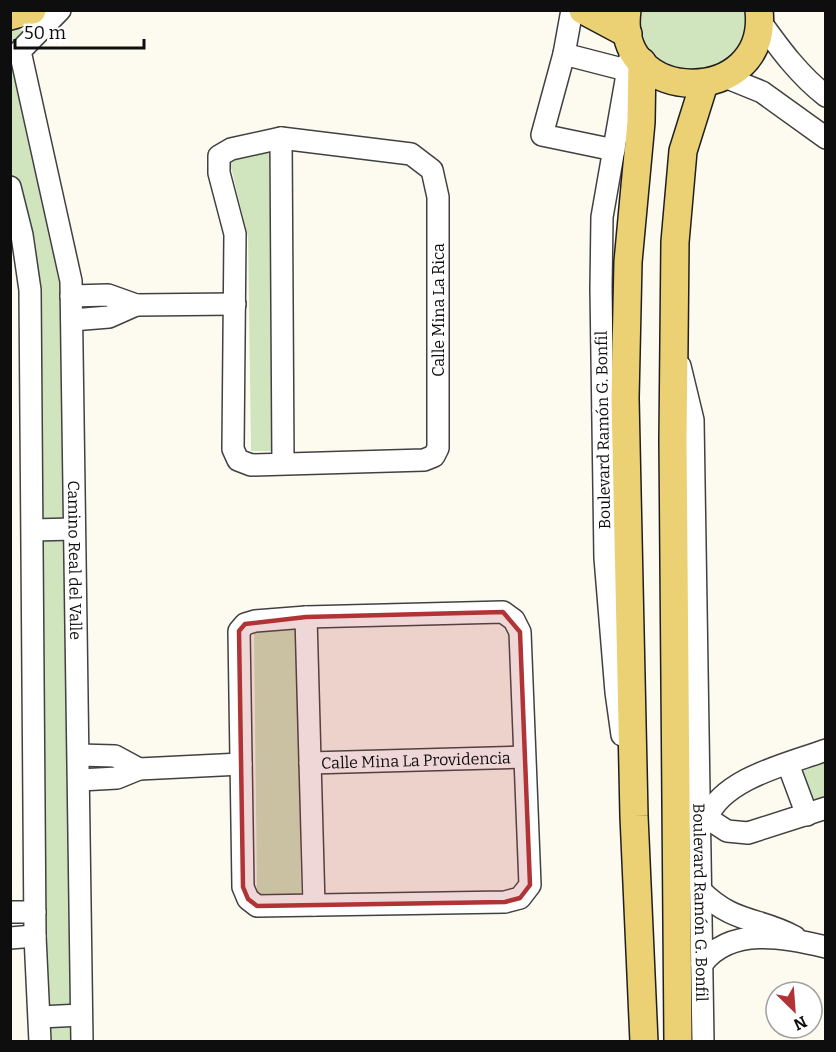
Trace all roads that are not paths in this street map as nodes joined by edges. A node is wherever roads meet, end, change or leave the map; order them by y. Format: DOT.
graph roads {
  1 [pos="32,10"];
  2 [pos="60,10"];
  3 [pos="572,10"];
  4 [pos="583,10"];
  5 [pos="10,16"];
  6 [pos="760,16"];
  7 [pos="631,44"];
  8 [pos="18,54"];
  9 [pos="564,54"];
  10 [pos="715,81"];
  11 [pos="825,96"];
  12 [pos="281,138"];
  13 [pos="825,138"];
  14 [pos="615,150"];
  15 [pos="10,187"];
  16 [pos="71,296"];
  17 [pos="235,304"];
  18 [pos="136,305"];
  19 [pos="72,320"];
  20 [pos="674,336"];
  21 [pos="283,463"];
  22 [pos="73,529"];
  23 [pos="33,530"];
  24 [pos="306,617"];
  25 [pos="825,750"];
  26 [pos="79,755"];
  27 [pos="524,757"];
  28 [pos="310,763"];
  29 [pos="241,764"];
  30 [pos="788,764"];
  31 [pos="139,769"];
  32 [pos="80,780"];
  33 [pos="816,812"];
  34 [pos="634,816"];
  35 [pos="703,819"];
  36 [pos="701,891"];
  37 [pos="314,905"];
  38 [pos="10,912"];
  39 [pos="35,912"];
  40 [pos="35,936"];
  41 [pos="10,938"];
  42 [pos="801,941"];
  43 [pos="825,946"];
  44 [pos="702,964"];
  45 [pos="81,1015"];
  46 [pos="40,1017"];
  47 [pos="40,1041"];
  48 [pos="82,1041"];
  49 [pos="644,1041"];
  50 [pos="678,1041"];
  51 [pos="703,1041"];
  1 -- 5 [label="main road"];
  2 -- 8 [label="street, Camino Real del Valle"];
  3 -- 9 [label="street"];
  4 -- 7 [label="main road"];
  6 -- 10 [label="main road"];
  6 -- 11 [label="street"];
  7 -- 9 [label="street"];
  7 -- 10 [label="main road"];
  7 -- 14 [label="street, Boulevard Ramón G. Bonfil"];
  7 -- 34 [label="main road, Boulevard Ramón G. Bonfil"];
  8 -- 16 [label="street, Camino Real del Valle"];
  9 -- 14 [label="street"];
  10 -- 13 [label="street"];
  10 -- 20 [label="main road, Boulevard Ramón G. Bonfil"];
  12 -- 17 [label="street, Calle Mina La Rica"];
  12 -- 21 [label="street"];
  12 -- 21 [label="street, Calle Mina La Rica"];
  14 -- 34 [label="street, Boulevard Ramón G. Bonfil"];
  15 -- 23 [label="street"];
  16 -- 18 [label="street"];
  16 -- 19 [label="street, Camino Real del Valle"];
  17 -- 18 [label="street"];
  17 -- 21 [label="street, Calle Mina La Rica"];
  18 -- 19 [label="street"];
  19 -- 22 [label="street, Camino Real del Valle"];
  20 -- 35 [label="street, Boulevard Ramón G. Bonfil"];
  20 -- 50 [label="main road, Boulevard Ramón G. Bonfil"];
  22 -- 23 [label="street"];
  22 -- 26 [label="street, Camino Real del Valle"];
  23 -- 39 [label="street"];
  24 -- 27 [label="street, Calle Mina La Providencia"];
  24 -- 28 [label="street, Calle Mina La Providencia"];
  24 -- 29 [label="street, Calle Mina La Providencia"];
  25 -- 30 [label="street"];
  26 -- 31 [label="street"];
  26 -- 32 [label="street, Camino Real del Valle"];
  27 -- 28 [label="street, Calle Mina La Providencia"];
  27 -- 37 [label="street, Calle Mina La Providencia"];
  28 -- 37 [label="street, Calle Mina La Providencia"];
  29 -- 31 [label="street"];
  29 -- 37 [label="street, Calle Mina La Providencia"];
  30 -- 33 [label="street"];
  30 -- 35 [label="street"];
  31 -- 32 [label="street"];
  32 -- 45 [label="street, Camino Real del Valle"];
  33 -- 35 [label="street"];
  34 -- 49 [label="main road, Boulevard Ramón G. Bonfil"];
  35 -- 36 [label="street, Boulevard Ramón G. Bonfil"];
  36 -- 42 [label="street"];
  36 -- 44 [label="street, Boulevard Ramón G. Bonfil"];
  38 -- 39 [label="street"];
  39 -- 40 [label="street"];
  40 -- 41 [label="street"];
  40 -- 46 [label="street"];
  42 -- 43 [label="street"];
  42 -- 44 [label="street"];
  44 -- 51 [label="street, Boulevard Ramón G. Bonfil"];
  45 -- 46 [label="street"];
  45 -- 48 [label="street, Camino Real del Valle"];
  46 -- 47 [label="street"];
}
